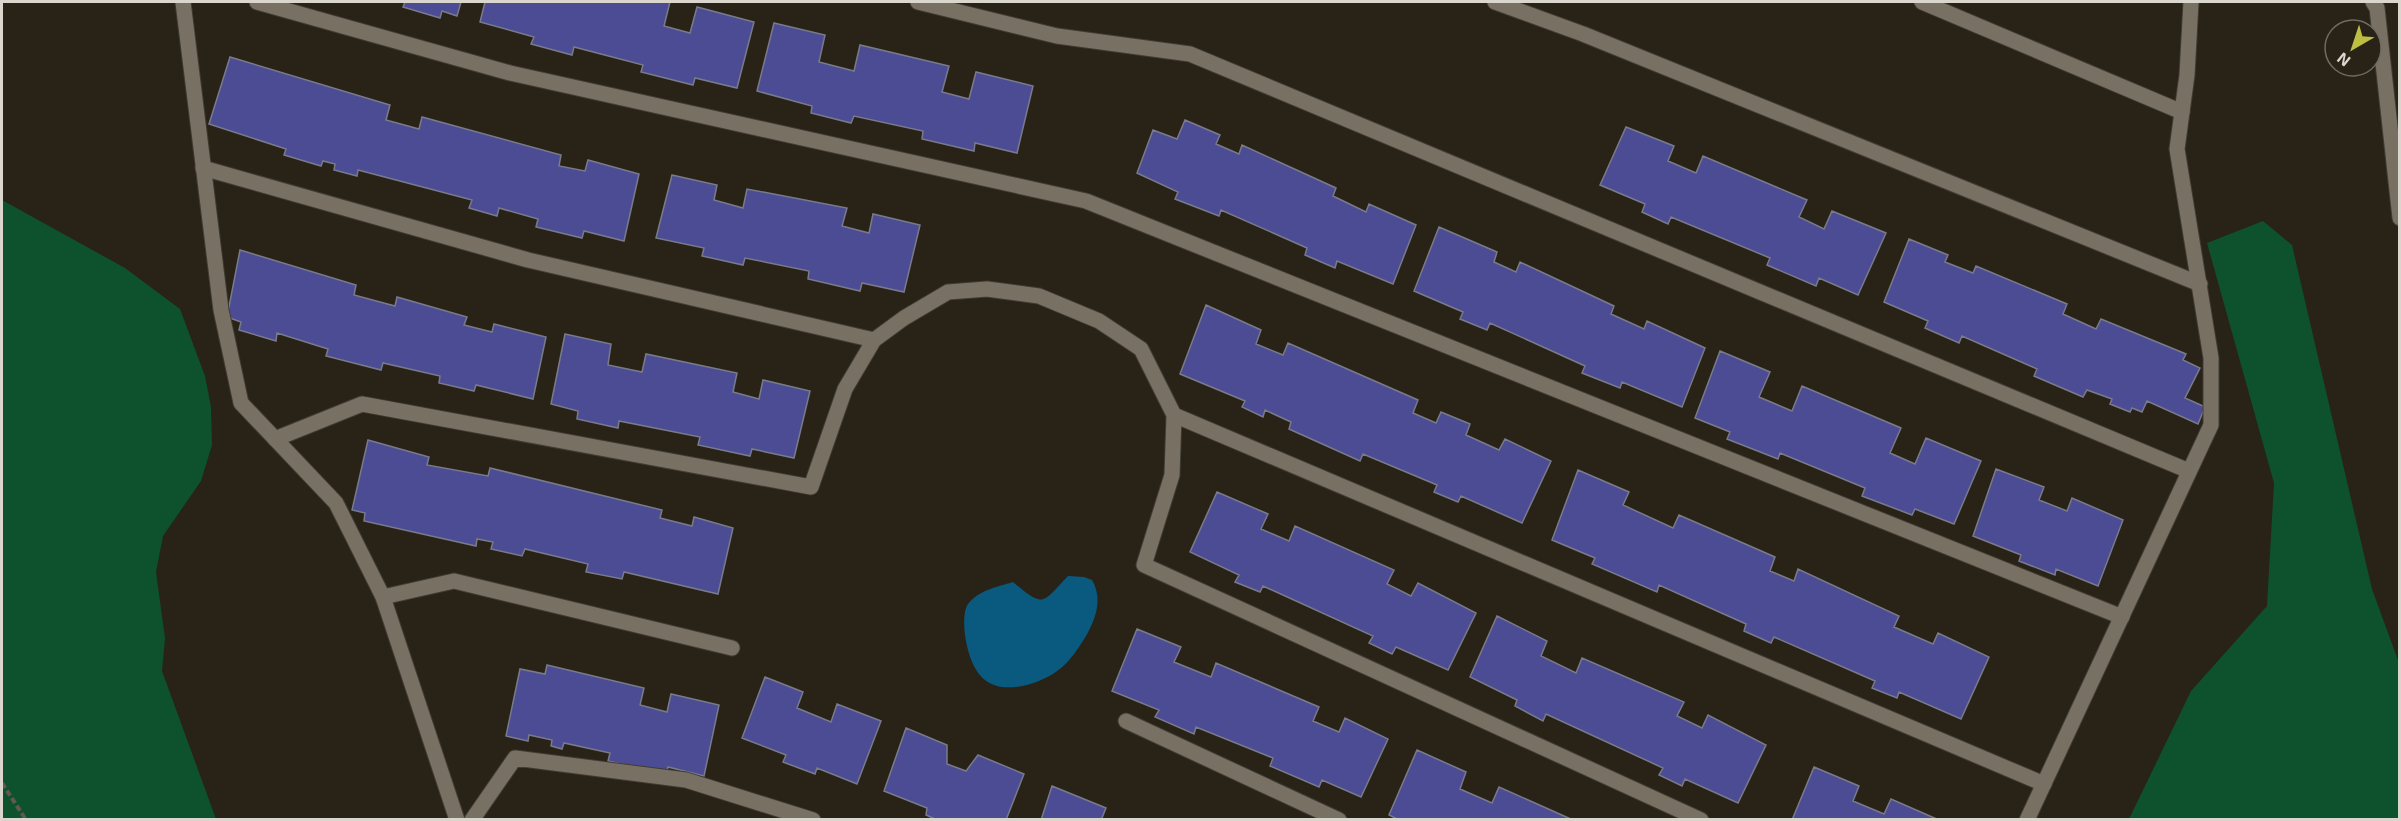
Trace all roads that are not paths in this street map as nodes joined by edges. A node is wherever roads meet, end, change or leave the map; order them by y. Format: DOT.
graph roads {
  1 [pos="183,2"];
  2 [pos="257,2"];
  3 [pos="918,2"];
  4 [pos="1495,2"];
  5 [pos="1922,2"];
  6 [pos="2191,2"];
  7 [pos="2373,2"];
  8 [pos="2182,112"];
  9 [pos="203,168"];
  10 [pos="2400,218"];
  11 [pos="2200,284"];
  12 [pos="874,340"];
  13 [pos="1174,414"];
  14 [pos="275,439"];
  15 [pos="2189,471"];
  16 [pos="383,597"];
  17 [pos="2122,617"];
  18 [pos="732,648"];
  19 [pos="1126,721"];
  20 [pos="2044,784"];
  21 [pos="457,819"];
  22 [pos="472,819"];
  23 [pos="813,819"];
  24 [pos="1339,819"];
  25 [pos="1701,819"];
  26 [pos="2027,819"];
  1 -- 9 [label="street"];
  2 -- 17 [label="street"];
  3 -- 15 [label="street"];
  4 -- 11 [label="street"];
  5 -- 8 [label="street"];
  6 -- 8 [label="street"];
  7 -- 10 [label="street"];
  8 -- 11 [label="street"];
  9 -- 12 [label="street"];
  9 -- 14 [label="street"];
  11 -- 15 [label="street"];
  12 -- 13 [label="street"];
  12 -- 14 [label="street"];
  13 -- 20 [label="street"];
  13 -- 25 [label="street"];
  14 -- 16 [label="street"];
  15 -- 17 [label="street"];
  16 -- 18 [label="street"];
  16 -- 21 [label="street"];
  17 -- 20 [label="street"];
  19 -- 24 [label="street"];
  20 -- 26 [label="street"];
  22 -- 23 [label="street"];
}
